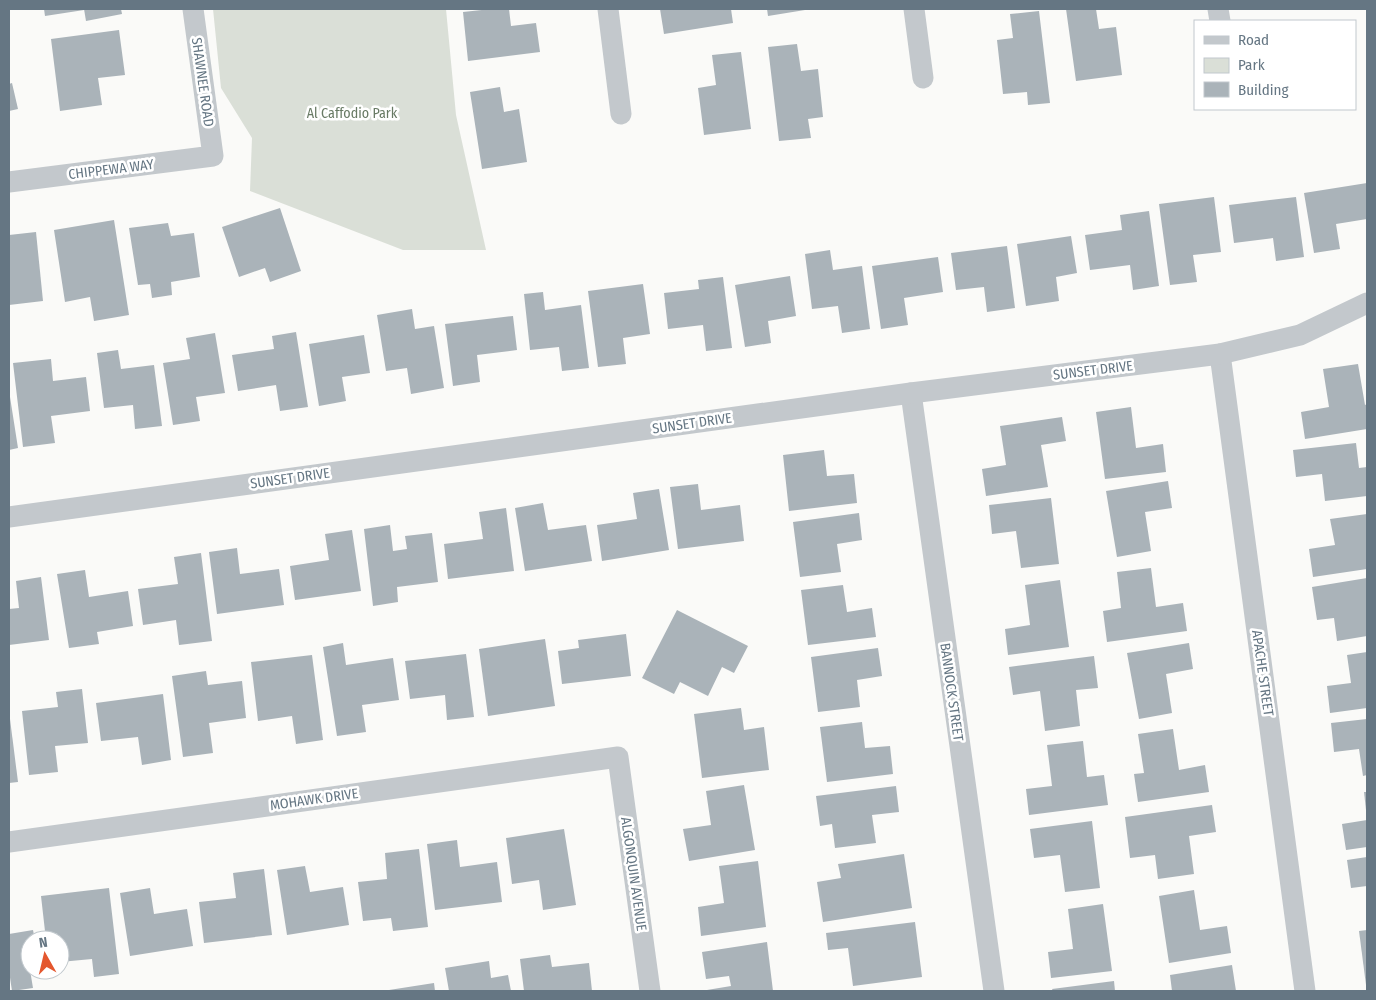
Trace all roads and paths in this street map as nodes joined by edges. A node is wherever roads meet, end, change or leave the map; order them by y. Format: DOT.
graph roads {
  1 [pos="193,9"];
  2 [pos="608,9"];
  3 [pos="914,9"];
  4 [pos="924,78"];
  5 [pos="621,114"];
  6 [pos="214,156"];
  7 [pos="9,182"];
  8 [pos="1367,303"];
  9 [pos="1220,354"];
  10 [pos="911,392"];
  11 [pos="9,516"];
  12 [pos="618,757"];
  13 [pos="9,842"];
  14 [pos="650,991"];
  15 [pos="994,991"];
  16 [pos="1305,991"];
  1 -- 6 [label="street, SHAWNEE ROAD"];
  2 -- 5 [label="street"];
  3 -- 4 [label="street"];
  6 -- 7 [label="street, CHIPPEWA WAY"];
  8 -- 9 [label="street, SUNSET DRIVE"];
  9 -- 10 [label="street, SUNSET DRIVE"];
  9 -- 16 [label="street, APACHE STREET"];
  10 -- 11 [label="street, SUNSET DRIVE"];
  10 -- 15 [label="street, BANNOCK STREET"];
  12 -- 13 [label="street, MOHAWK DRIVE"];
  12 -- 14 [label="street, ALGONQUIN AVENUE"];
}
